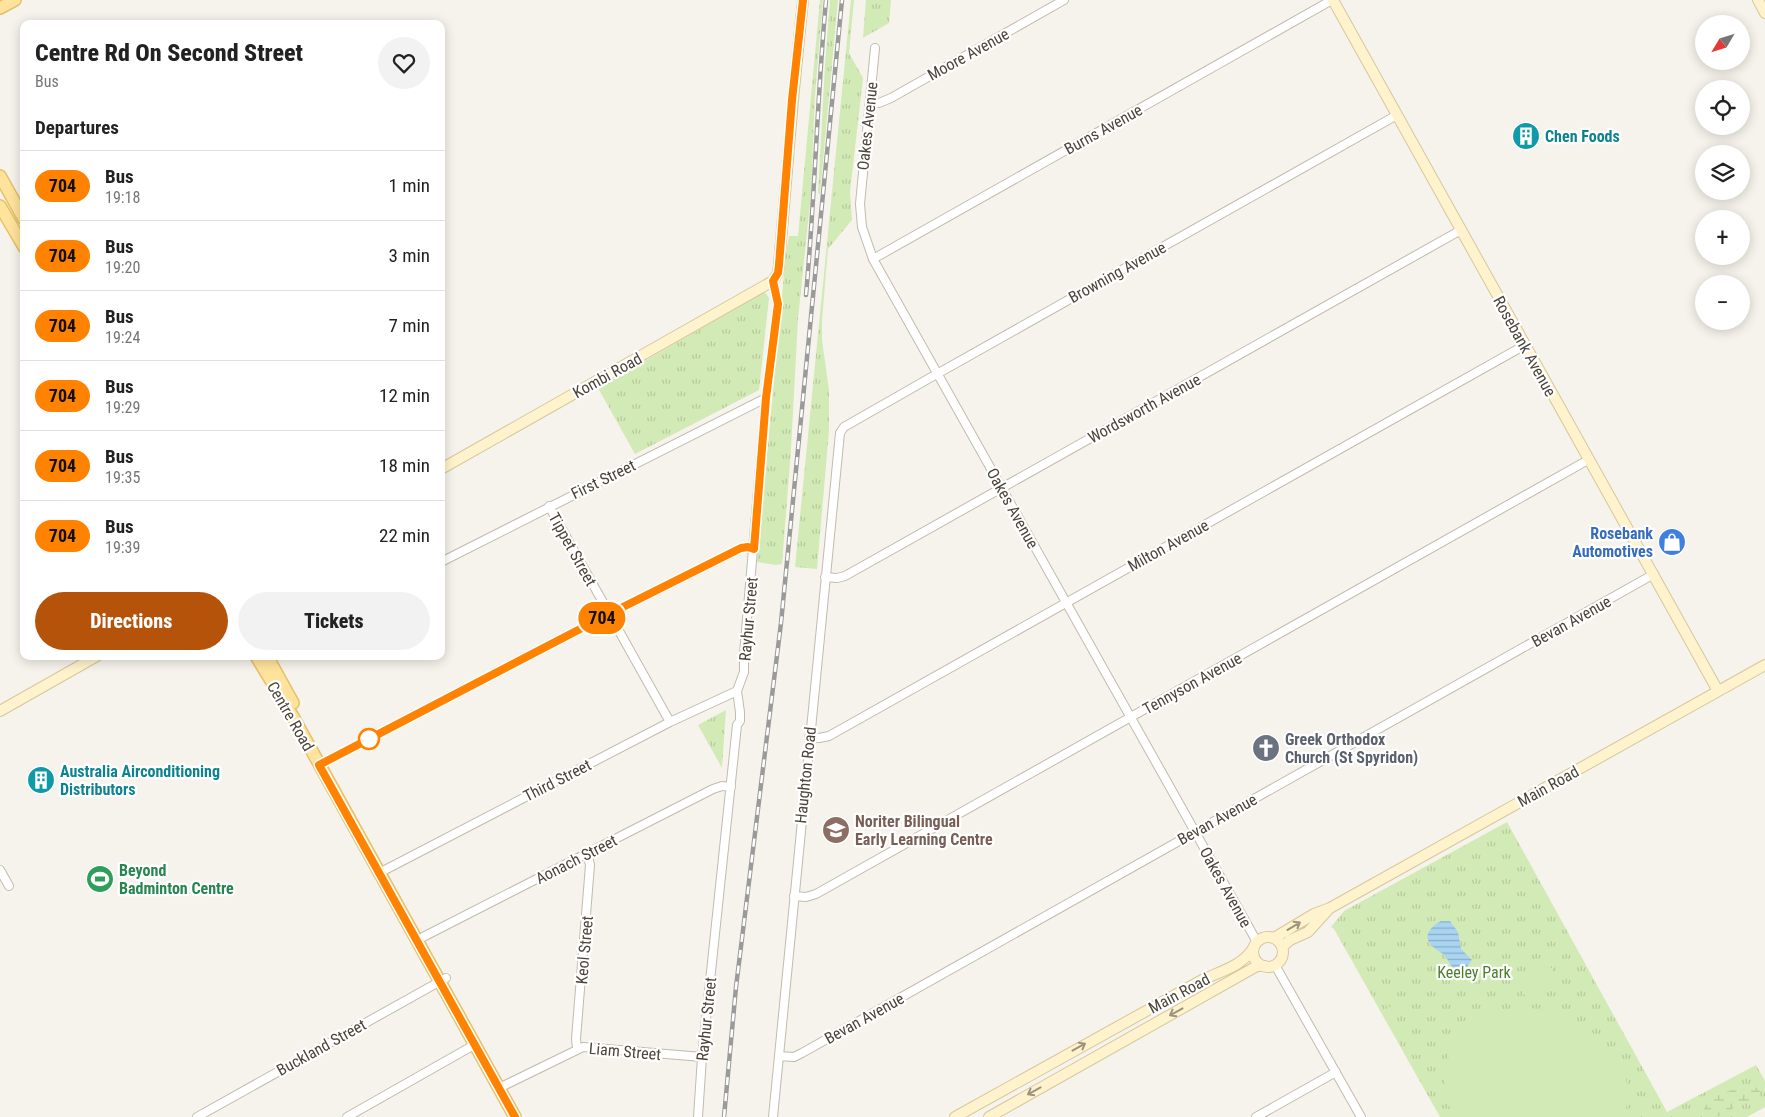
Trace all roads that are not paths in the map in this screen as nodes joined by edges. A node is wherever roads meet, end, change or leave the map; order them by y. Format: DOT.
graph roads {
  1 [pos="15,0"];
  2 [pos="803,0"];
  3 [pos="1064,0"];
  4 [pos="1333,0"];
  5 [pos="1758,0"];
  6 [pos="0,8"];
  7 [pos="1765,12"];
  8 [pos="875,48"];
  9 [pos="870,104"];
  10 [pos="1397,115"];
  11 [pos="0,176"];
  12 [pos="0,206"];
  13 [pos="20,212"];
  14 [pos="1461,230"];
  15 [pos="20,240"];
  16 [pos="873,258"];
  17 [pos="773,281"];
  18 [pos="1525,345"];
  19 [pos="937,374"];
  20 [pos="766,398"];
  21 [pos="840,433"];
  22 [pos="1588,460"];
  23 [pos="445,467"];
  24 [pos="1002,488"];
  25 [pos="549,506"];
  26 [pos="754,549"];
  27 [pos="445,560"];
  28 [pos="1654,574"];
  29 [pos="825,577"];
  30 [pos="1066,603"];
  31 [pos="609,614"];
  32 [pos="90,660"];
  33 [pos="262,660"];
  34 [pos="1764,666"];
  35 [pos="737,691"];
  36 [pos="1718,691"];
  37 [pos="0,710"];
  38 [pos="1130,717"];
  39 [pos="670,722"];
  40 [pos="810,737"];
  41 [pos="322,763"];
  42 [pos="731,787"];
  43 [pos="1195,832"];
  44 [pos="587,853"];
  45 [pos="0,870"];
  46 [pos="382,871"];
  47 [pos="9,886"];
  48 [pos="794,896"];
  49 [pos="1330,908"];
  50 [pos="423,937"];
  51 [pos="1274,938"];
  52 [pos="1256,944"];
  53 [pos="1282,947"];
  54 [pos="1270,965"];
  55 [pos="442,980"];
  56 [pos="1099,1036"];
  57 [pos="474,1045"];
  58 [pos="577,1048"];
  59 [pos="1107,1050"];
  60 [pos="779,1056"];
  61 [pos="702,1057"];
  62 [pos="1336,1072"];
  63 [pos="502,1086"];
  64 [pos="959,1116"];
  65 [pos="197,1117"];
  66 [pos="347,1117"];
  67 [pos="515,1117"];
  68 [pos="523,1117"];
  69 [pos="698,1117"];
  70 [pos="773,1117"];
  71 [pos="989,1117"];
  72 [pos="1256,1117"];
  73 [pos="1361,1117"];
  1 -- 6 [label="main road"];
  2 -- 17 [label="main road, Rayhur Street"];
  3 -- 9 [label="street, Moore Avenue"];
  4 -- 10 [label="main road, Rosebank Avenue"];
  4 -- 16 [label="street, Burns Avenue"];
  5 -- 7 [label="main road"];
  8 -- 9 [label="street, Oakes Avenue"];
  9 -- 16 [label="street, Oakes Avenue"];
  10 -- 14 [label="main road, Rosebank Avenue"];
  10 -- 19 [label="street, Browning Avenue"];
  11 -- 13 [label="main road"];
  12 -- 15 [label="main road"];
  14 -- 18 [label="main road, Rosebank Avenue"];
  14 -- 24 [label="street, Wordsworth Avenue"];
  16 -- 19 [label="street, Oakes Avenue"];
  17 -- 20 [label="street, Rayhur Street"];
  17 -- 23 [label="main road, Kombi Road"];
  18 -- 22 [label="main road, Rosebank Avenue"];
  18 -- 30 [label="street, Milton Avenue"];
  19 -- 21 [label="street, Browning Avenue"];
  19 -- 24 [label="street, Oakes Avenue"];
  20 -- 25 [label="street, First Street"];
  20 -- 26 [label="street, Rayhur Street"];
  21 -- 29 [label="street, Haughton Road"];
  22 -- 28 [label="main road, Rosebank Avenue"];
  22 -- 38 [label="street, Tennyson Avenue"];
  24 -- 29 [label="street, Wordsworth Avenue"];
  24 -- 30 [label="street, Oakes Avenue"];
  25 -- 27 [label="street, First Street"];
  25 -- 31 [label="street, Tippet Street"];
  26 -- 31 [label="street"];
  26 -- 35 [label="street, Rayhur Street"];
  28 -- 36 [label="main road, Rosebank Avenue"];
  28 -- 43 [label="street, Bevan Avenue"];
  29 -- 40 [label="street, Haughton Road"];
  30 -- 38 [label="street, Oakes Avenue"];
  30 -- 40 [label="street, Milton Avenue"];
  31 -- 39 [label="street, Tippet Street"];
  31 -- 41 [label="street"];
  32 -- 37 [label="main road"];
  33 -- 41 [label="main road, Centre Road"];
  34 -- 36 [label="main road, Main Road"];
  35 -- 39 [label="street, Third Street"];
  35 -- 42 [label="street, Rayhur Street"];
  36 -- 49 [label="main road, Main Road"];
  38 -- 43 [label="street, Oakes Avenue"];
  38 -- 48 [label="street, Tennyson Avenue"];
  39 -- 46 [label="street, Third Street"];
  40 -- 48 [label="street, Haughton Road"];
  41 -- 46 [label="main road, Centre Road"];
  42 -- 44 [label="street, Aonach Street"];
  42 -- 61 [label="street, Rayhur Street"];
  43 -- 52 [label="street, Oakes Avenue"];
  43 -- 60 [label="street, Bevan Avenue"];
  44 -- 50 [label="street, Aonach Street"];
  44 -- 58 [label="street, Keol Street"];
  45 -- 47 [label="street"];
  46 -- 50 [label="main road, Centre Road"];
  46 -- 55 [label="main road, Centre Road"];
  48 -- 60 [label="street, Haughton Road"];
  51 -- 49 [label="main road, Main Road, one-way"];
  49 -- 53 [label="main road, Main Road"];
  50 -- 55 [label="main road, Centre Road"];
  51 -- 52 [label="main road"];
  51 -- 53 [label="main road"];
  52 -- 54 [label="main road"];
  52 -- 56 [label="main road, Main Road"];
  53 -- 54 [label="main road"];
  54 -- 59 [label="main road, Main Road, one-way"];
  54 -- 62 [label="street"];
  55 -- 57 [label="main road, Centre Road"];
  55 -- 63 [label="main road, Centre Road"];
  55 -- 65 [label="street, Buckland Street"];
  56 -- 59 [label="main road"];
  64 -- 56 [label="main road, Main Road, one-way"];
  57 -- 63 [label="main road, Centre Road"];
  57 -- 66 [label="street"];
  58 -- 61 [label="street, Liam Street"];
  58 -- 63 [label="street, Liam Street"];
  59 -- 71 [label="main road, Main Road, one-way"];
  60 -- 70 [label="street, Haughton Road"];
  61 -- 69 [label="street, Rayhur Street"];
  62 -- 72 [label="street"];
  62 -- 73 [label="street"];
  63 -- 67 [label="main road, Centre Road"];
  63 -- 68 [label="main road, Centre Road"];
}
